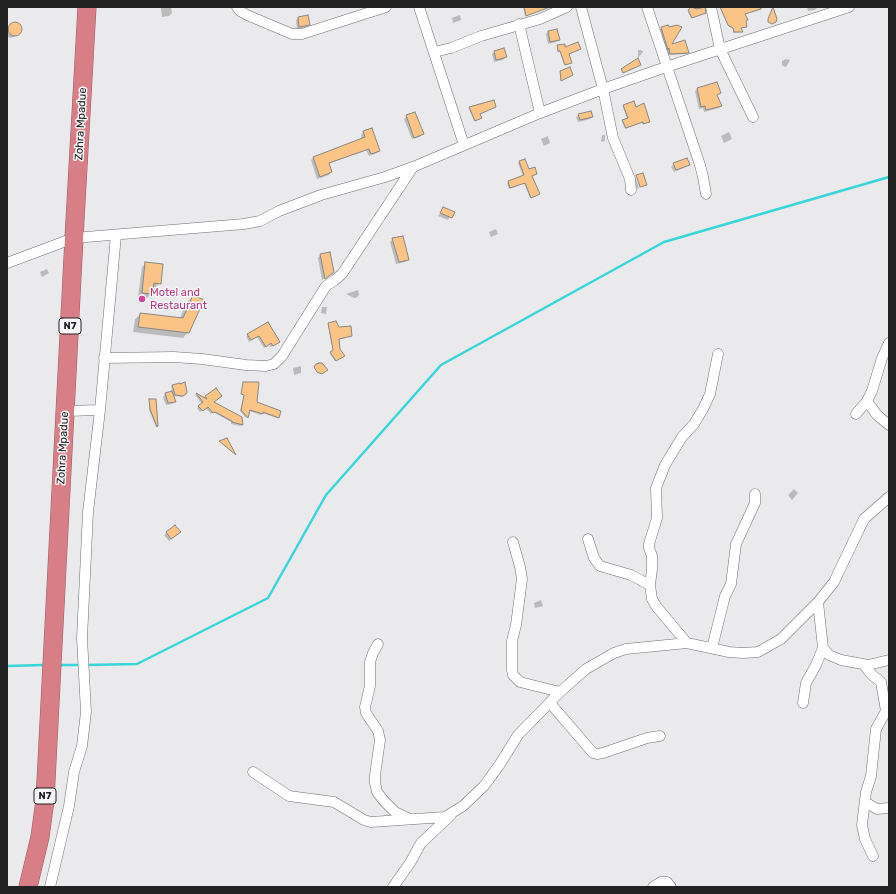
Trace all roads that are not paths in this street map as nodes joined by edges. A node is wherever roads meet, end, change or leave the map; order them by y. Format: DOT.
graph roads {
  1 [pos="87,7"];
  2 [pos="237,7"];
  3 [pos="386,7"];
  4 [pos="419,7"];
  5 [pos="567,7"];
  6 [pos="581,7"];
  7 [pos="647,7"];
  8 [pos="711,7"];
  9 [pos="849,7"];
  10 [pos="519,24"];
  11 [pos="720,50"];
  12 [pos="434,52"];
  13 [pos="666,66"];
  14 [pos="603,89"];
  15 [pos="540,113"];
  16 [pos="753,117"];
  17 [pos="464,145"];
  18 [pos="413,167"];
  19 [pos="631,190"];
  20 [pos="706,194"];
  21 [pos="116,234"];
  22 [pos="74,238"];
  23 [pos="7,263"];
  24 [pos="889,343"];
  25 [pos="718,354"];
  26 [pos="104,358"];
  27 [pos="867,401"];
  28 [pos="66,410"];
  29 [pos="100,410"];
  30 [pos="856,414"];
  31 [pos="889,425"];
  32 [pos="755,494"];
  33 [pos="889,497"];
  34 [pos="588,539"];
  35 [pos="513,542"];
  36 [pos="650,585"];
  37 [pos="818,602"];
  38 [pos="686,643"];
  39 [pos="378,644"];
  40 [pos="712,648"];
  41 [pos="824,648"];
  42 [pos="889,660"];
  43 [pos="863,664"];
  44 [pos="560,692"];
  45 [pos="550,703"];
  46 [pos="803,703"];
  47 [pos="660,736"];
  48 [pos="253,772"];
  49 [pos="865,802"];
  50 [pos="889,808"];
  51 [pos="454,813"];
  52 [pos="411,820"];
  53 [pos="872,856"];
  54 [pos="28,887"];
  55 [pos="50,887"];
  56 [pos="393,887"];
  57 [pos="653,887"];
  58 [pos="671,887"];
  1 -- 22 [label="highway, Zohra Mpadue / N7"];
  2 -- 3 [label="street"];
  4 -- 12 [label="street"];
  5 -- 10 [label="street"];
  6 -- 14 [label="street"];
  7 -- 13 [label="street"];
  8 -- 11 [label="street"];
  9 -- 11 [label="street"];
  10 -- 12 [label="street"];
  10 -- 15 [label="street"];
  11 -- 13 [label="street"];
  11 -- 16 [label="street"];
  12 -- 17 [label="street"];
  13 -- 14 [label="street"];
  13 -- 20 [label="street"];
  14 -- 15 [label="street"];
  14 -- 19 [label="street"];
  15 -- 17 [label="street"];
  17 -- 18 [label="street"];
  18 -- 21 [label="street"];
  18 -- 26 [label="street"];
  21 -- 22 [label="street"];
  21 -- 26 [label="street"];
  22 -- 23 [label="street"];
  22 -- 28 [label="highway, Zohra Mpadue / N7"];
  24 -- 27 [label="street"];
  25 -- 36 [label="street"];
  26 -- 29 [label="street"];
  27 -- 30 [label="street"];
  27 -- 31 [label="street"];
  28 -- 29 [label="street"];
  28 -- 54 [label="highway, Zohra Mpadue / N7"];
  29 -- 55 [label="street"];
  32 -- 40 [label="street"];
  33 -- 37 [label="street"];
  34 -- 36 [label="street"];
  35 -- 44 [label="street"];
  36 -- 38 [label="street"];
  37 -- 40 [label="street"];
  37 -- 41 [label="street"];
  38 -- 40 [label="street"];
  38 -- 44 [label="street"];
  39 -- 52 [label="street"];
  41 -- 43 [label="street"];
  41 -- 46 [label="street"];
  42 -- 43 [label="street"];
  43 -- 49 [label="street"];
  44 -- 45 [label="street"];
  45 -- 47 [label="street"];
  45 -- 51 [label="street"];
  48 -- 52 [label="street"];
  49 -- 50 [label="street"];
  49 -- 53 [label="street"];
  51 -- 52 [label="street"];
  51 -- 56 [label="street"];
  57 -- 58 [label="street"];
}
